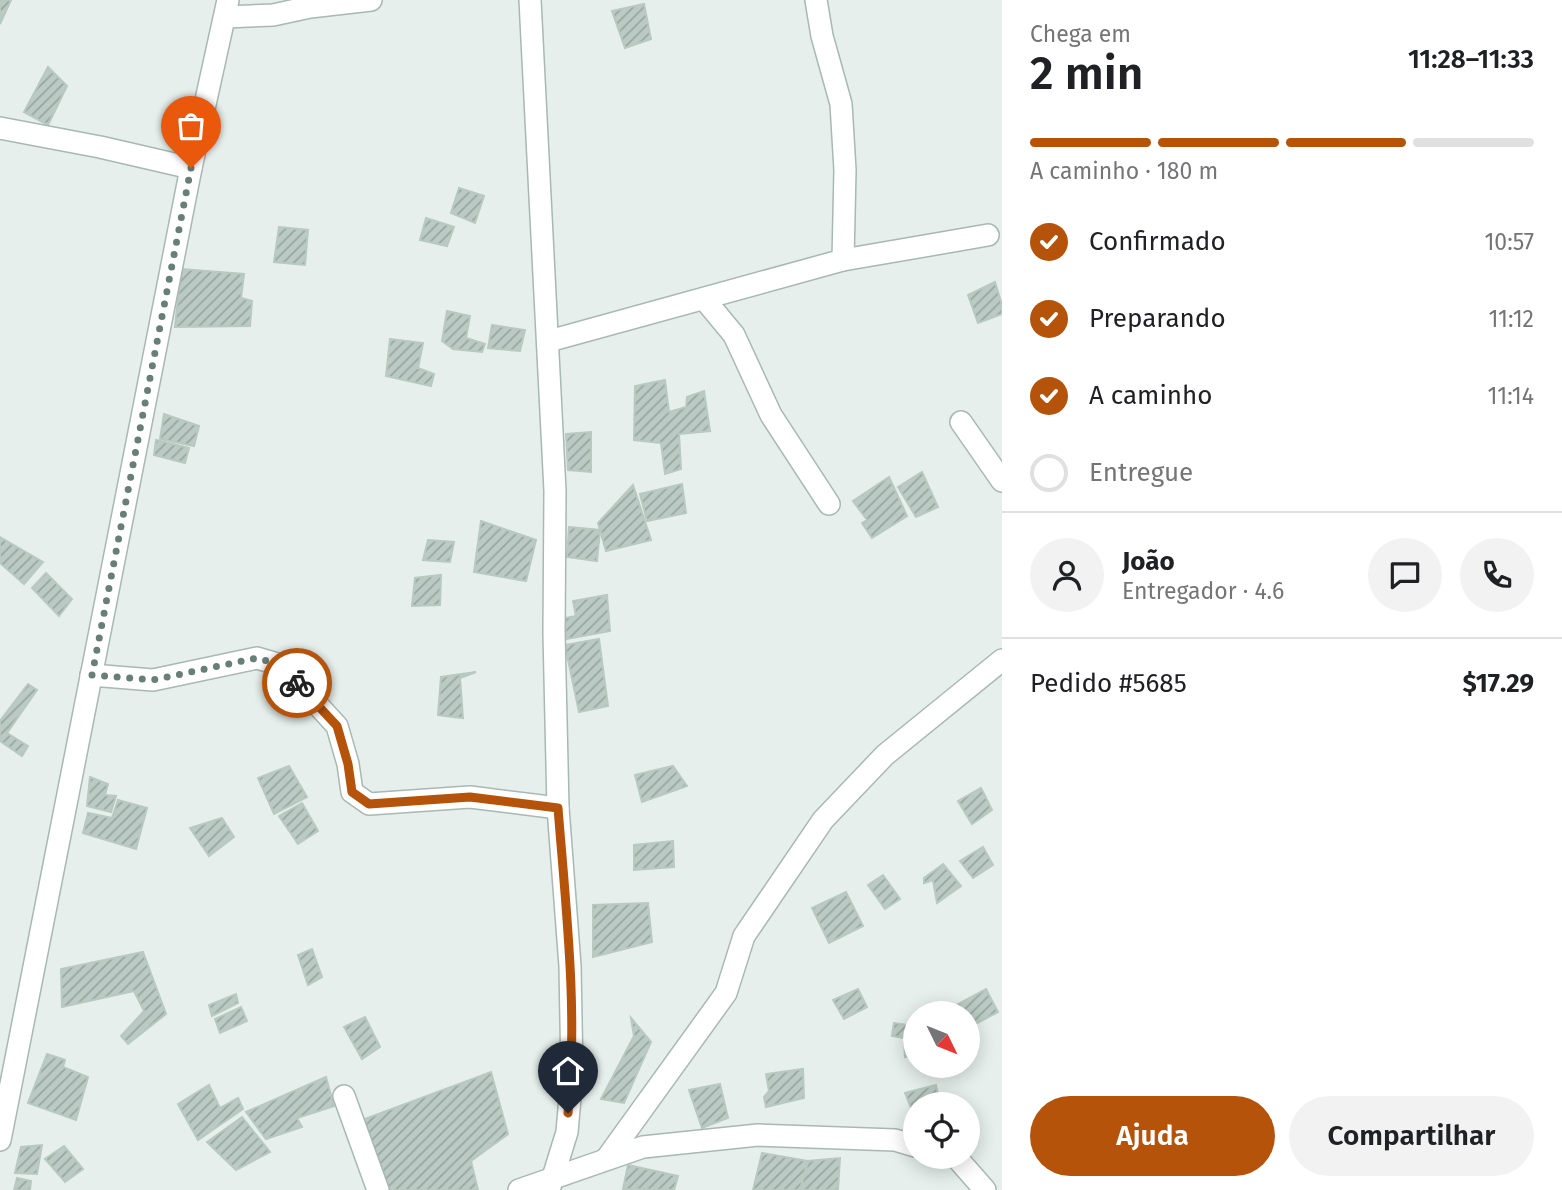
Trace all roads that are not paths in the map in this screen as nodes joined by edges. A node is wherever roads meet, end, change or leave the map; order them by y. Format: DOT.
graph roads {
  1 [pos="371,0"];
  2 [pos="530,0"];
  3 [pos="816,0"];
  4 [pos="227,9"];
  5 [pos="0,128"];
  6 [pos="191,168"];
  7 [pos="988,235"];
  8 [pos="844,261"];
  9 [pos="705,299"];
  10 [pos="549,341"];
  11 [pos="961,422"];
  12 [pos="1002,481"];
  13 [pos="829,504"];
  14 [pos="1002,660"];
  15 [pos="92,675"];
  16 [pos="558,808"];
  17 [pos="344,1096"];
  18 [pos="0,1140"];
  19 [pos="903,1142"];
  20 [pos="607,1158"];
  21 [pos="967,1169"];
  22 [pos="563,1182"];
  23 [pos="378,1190"];
  24 [pos="519,1190"];
  25 [pos="985,1190"];
  1 -- 4 [label="street"];
  2 -- 10 [label="street"];
  3 -- 8 [label="street"];
  4 -- 6 [label="street"];
  5 -- 6 [label="street"];
  6 -- 15 [label="street"];
  7 -- 8 [label="street"];
  8 -- 9 [label="street"];
  9 -- 10 [label="street"];
  9 -- 13 [label="street"];
  10 -- 16 [label="street"];
  11 -- 12 [label="street"];
  14 -- 20 [label="street"];
  15 -- 16 [label="street"];
  15 -- 18 [label="street"];
  16 -- 22 [label="street"];
  17 -- 23 [label="street"];
  19 -- 20 [label="street"];
  20 -- 22 [label="street"];
  21 -- 25 [label="street"];
  22 -- 24 [label="street"];
}
